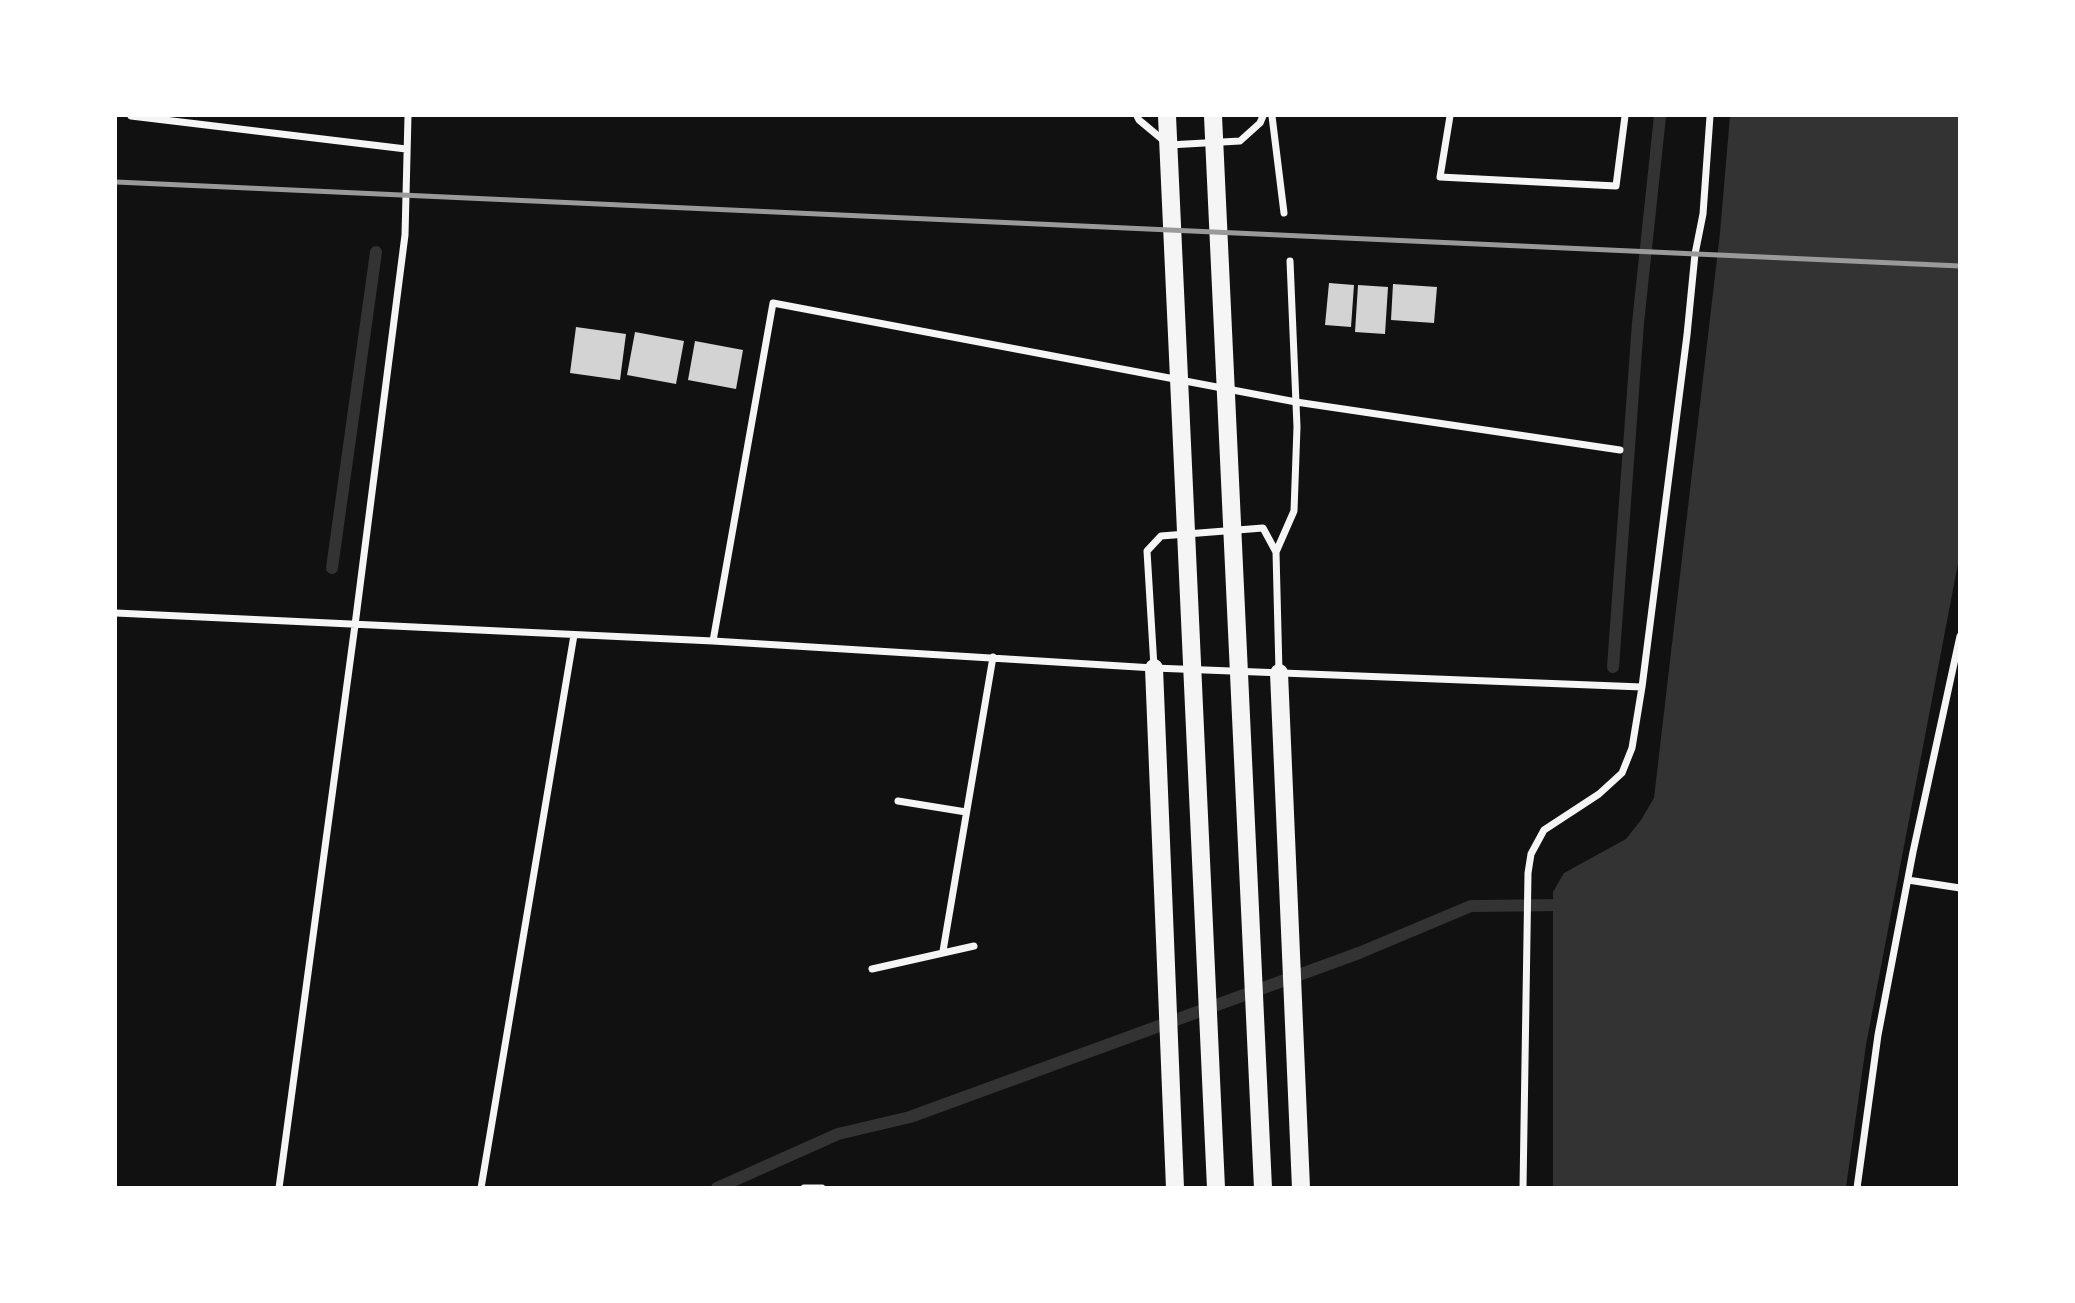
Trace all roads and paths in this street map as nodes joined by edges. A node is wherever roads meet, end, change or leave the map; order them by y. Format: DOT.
graph roads {
  1 [pos="131,116"];
  2 [pos="408,116"];
  3 [pos="1137,116"];
  4 [pos="1167,116"];
  5 [pos="1213,116"];
  6 [pos="1263,116"];
  7 [pos="1272,116"];
  8 [pos="1450,116"];
  9 [pos="1625,116"];
  10 [pos="1710,116"];
  11 [pos="406,149"];
  12 [pos="1284,213"];
  13 [pos="1290,261"];
  14 [pos="1296,402"];
  15 [pos="1620,450"];
  16 [pos="1276,552"];
  17 [pos="116,613"];
  18 [pos="355,625"];
  19 [pos="574,635"];
  20 [pos="1959,636"];
  21 [pos="713,641"];
  22 [pos="993,657"];
  23 [pos="1154,668"];
  24 [pos="1279,673"];
  25 [pos="1642,687"];
  26 [pos="898,802"];
  27 [pos="967,812"];
  28 [pos="1908,880"];
  29 [pos="1959,888"];
  30 [pos="974,946"];
  31 [pos="943,951"];
  32 [pos="872,969"];
  33 [pos="279,1188"];
  34 [pos="481,1188"];
  35 [pos="804,1188"];
  36 [pos="822,1188"];
  37 [pos="1175,1188"];
  38 [pos="1216,1188"];
  39 [pos="1263,1188"];
  40 [pos="1301,1188"];
  41 [pos="1523,1188"];
  42 [pos="1857,1188"];
  1 -- 11 [label="street"];
  2 -- 11 [label="street"];
  3 -- 6 [label="street"];
  4 -- 38 [label="main road"];
  5 -- 39 [label="main road"];
  7 -- 12 [label="street"];
  8 -- 9 [label="street"];
  10 -- 25 [label="street"];
  11 -- 18 [label="street"];
  13 -- 14 [label="street"];
  14 -- 15 [label="street"];
  14 -- 16 [label="street"];
  14 -- 21 [label="street"];
  16 -- 23 [label="street"];
  16 -- 24 [label="street"];
  17 -- 18 [label="street"];
  18 -- 19 [label="street"];
  18 -- 33 [label="street"];
  19 -- 21 [label="street"];
  19 -- 34 [label="street"];
  20 -- 28 [label="street"];
  21 -- 22 [label="street"];
  22 -- 23 [label="street"];
  22 -- 27 [label="street"];
  23 -- 24 [label="street"];
  23 -- 37 [label="main road"];
  24 -- 25 [label="street"];
  24 -- 40 [label="main road"];
  25 -- 41 [label="street"];
  26 -- 27 [label="street"];
  27 -- 31 [label="street"];
  28 -- 29 [label="street"];
  28 -- 42 [label="street"];
  30 -- 31 [label="street"];
  31 -- 32 [label="street"];
  35 -- 36 [label="street"];
}
